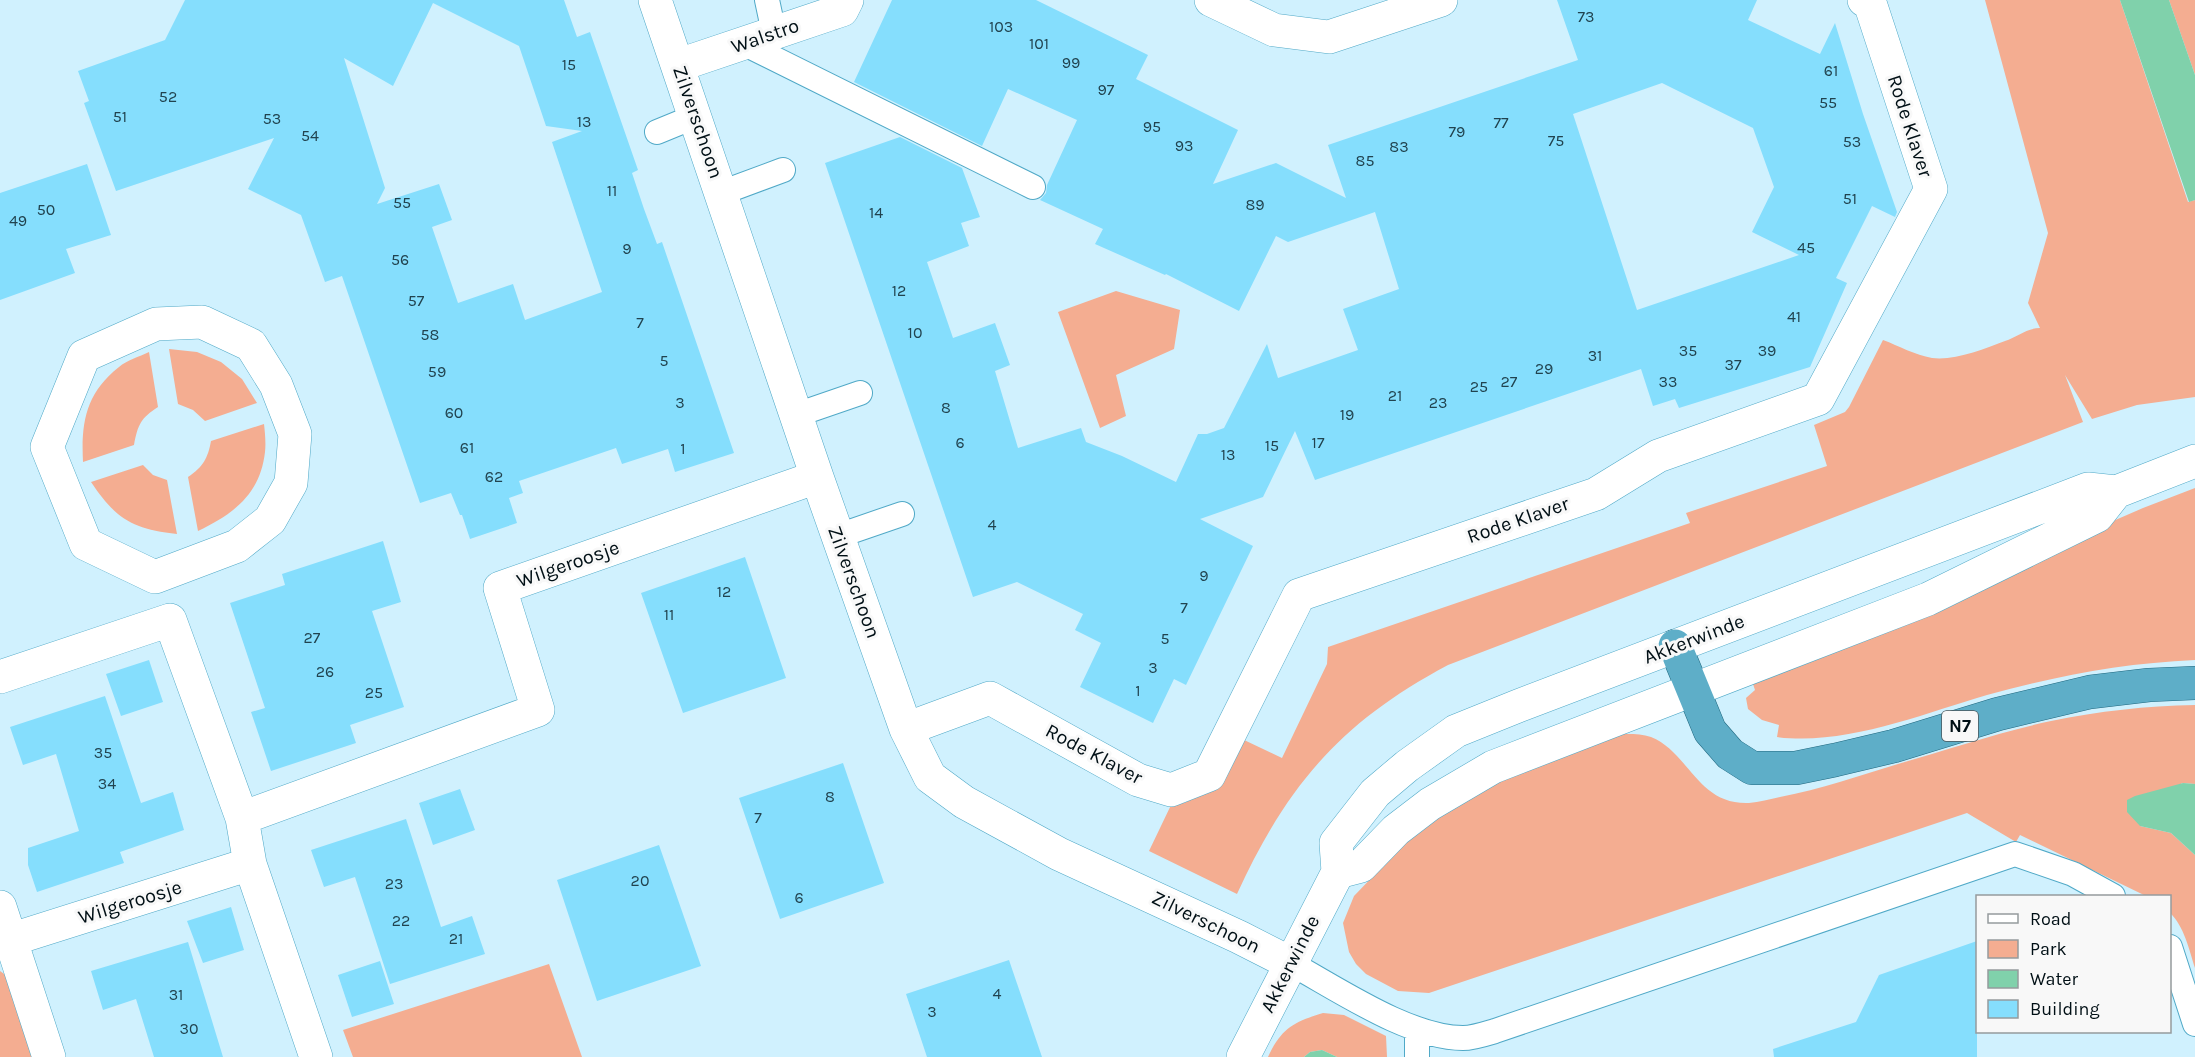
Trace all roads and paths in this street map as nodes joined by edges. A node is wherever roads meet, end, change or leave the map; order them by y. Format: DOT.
graph roads {
  1 [pos="655,0"];
  2 [pos="767,0"];
  3 [pos="847,0"];
  4 [pos="1211,0"];
  5 [pos="1441,0"];
  6 [pos="1864,0"];
  7 [pos="774,33"];
  8 [pos="743,43"];
  9 [pos="679,65"];
  10 [pos="696,116"];
  11 [pos="657,132"];
  12 [pos="783,170"];
  13 [pos="1033,187"];
  14 [pos="722,193"];
  15 [pos="860,393"];
  16 [pos="796,415"];
  17 [pos="2195,461"];
  18 [pos="817,477"];
  19 [pos="2115,492"];
  20 [pos="902,514"];
  21 [pos="838,536"];
  22 [pos="155,577"];
  23 [pos="170,620"];
  24 [pos="1675,646"];
  25 [pos="0,677"];
  26 [pos="2195,683"];
  27 [pos="1692,689"];
  28 [pos="906,729"];
  29 [pos="242,818"];
  30 [pos="250,864"];
  31 [pos="1338,872"];
  32 [pos="2110,895"];
  33 [pos="0,907"];
  34 [pos="5,941"];
  35 [pos="2171,953"];
  36 [pos="1290,963"];
  37 [pos="2195,1024"];
  38 [pos="1417,1030"];
  39 [pos="49,1057"];
  40 [pos="316,1057"];
  41 [pos="1243,1057"];
  42 [pos="1417,1057"];
  1 -- 9 [label="street, Zilverschoon"];
  2 -- 7 [label="lane"];
  3 -- 7 [label="street, Walstro"];
  4 -- 5 [label="street"];
  6 -- 28 [label="street, Rode Klaver"];
  7 -- 8 [label="street, Walstro"];
  8 -- 9 [label="street, Walstro"];
  8 -- 13 [label="lane"];
  9 -- 10 [label="street, Zilverschoon"];
  10 -- 11 [label="lane"];
  10 -- 14 [label="street, Zilverschoon"];
  12 -- 14 [label="lane"];
  14 -- 16 [label="street, Zilverschoon"];
  15 -- 16 [label="lane"];
  16 -- 18 [label="street, Zilverschoon"];
  17 -- 19 [label="street, Akkerwinde"];
  18 -- 21 [label="street, Zilverschoon"];
  18 -- 29 [label="street, Wilgeroosje"];
  19 -- 24 [label="street, Akkerwinde"];
  19 -- 27 [label="street"];
  20 -- 21 [label="lane"];
  21 -- 28 [label="street, Zilverschoon"];
  22 -- 22 [label="street"];
  22 -- 23 [label="street"];
  23 -- 25 [label="street"];
  23 -- 29 [label="street"];
  24 -- 27 [label="highway"];
  24 -- 31 [label="street, Akkerwinde"];
  26 -- 27 [label="highway, N7"];
  27 -- 31 [label="street"];
  28 -- 36 [label="street, Zilverschoon"];
  29 -- 30 [label="street"];
  30 -- 34 [label="street, Wilgeroosje"];
  30 -- 40 [label="street"];
  31 -- 36 [label="street, Akkerwinde"];
  32 -- 38 [label="lane"];
  33 -- 34 [label="street"];
  34 -- 39 [label="street"];
  35 -- 37 [label="lane"];
  36 -- 38 [label="lane"];
  36 -- 41 [label="street, Akkerwinde"];
  38 -- 42 [label="lane"];
}
